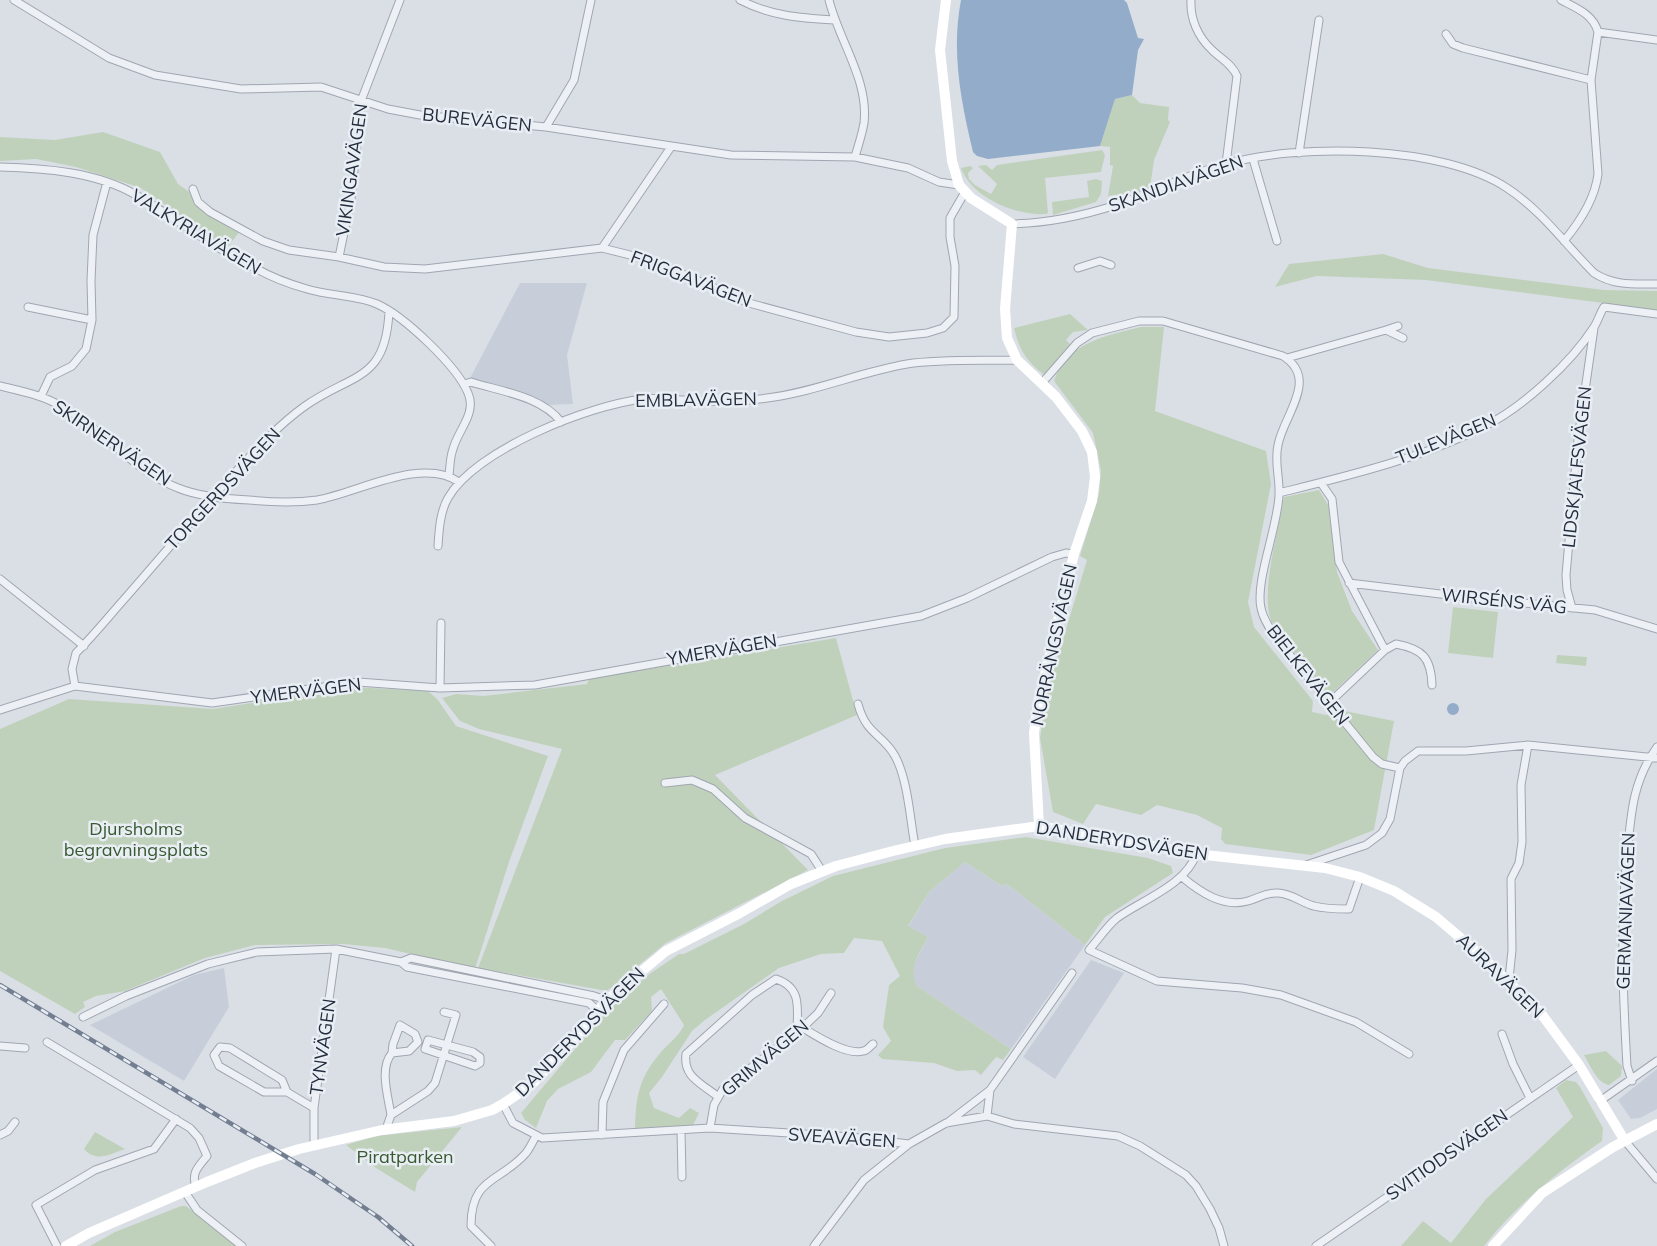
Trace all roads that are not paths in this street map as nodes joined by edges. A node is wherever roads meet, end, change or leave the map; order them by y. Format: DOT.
graph roads {
  1 [pos="14,0"];
  2 [pos="400,0"];
  3 [pos="591,0"];
  4 [pos="740,0"];
  5 [pos="829,0"];
  6 [pos="946,0"];
  7 [pos="1191,0"];
  8 [pos="1561,0"];
  9 [pos="834,20"];
  10 [pos="1318,20"];
  11 [pos="1598,32"];
  12 [pos="1446,34"];
  13 [pos="1657,40"];
  14 [pos="1591,80"];
  15 [pos="361,101"];
  16 [pos="546,127"];
  17 [pos="671,147"];
  18 [pos="1299,153"];
  19 [pos="855,157"];
  20 [pos="1253,159"];
  21 [pos="1226,164"];
  22 [pos="0,167"];
  23 [pos="107,182"];
  24 [pos="962,188"];
  25 [pos="193,189"];
  26 [pos="1012,224"];
  27 [pos="1277,240"];
  28 [pos="1564,241"];
  29 [pos="602,248"];
  30 [pos="339,257"];
  31 [pos="1111,265"];
  32 [pos="1078,268"];
  33 [pos="1657,284"];
  34 [pos="28,307"];
  35 [pos="389,311"];
  36 [pos="1657,314"];
  37 [pos="92,320"];
  38 [pos="1398,326"];
  39 [pos="1594,326"];
  40 [pos="1386,330"];
  41 [pos="1403,338"];
  42 [pos="1287,358"];
  43 [pos="1017,360"];
  44 [pos="1042,383"];
  45 [pos="464,384"];
  46 [pos="0,386"];
  47 [pos="41,396"];
  48 [pos="561,422"];
  49 [pos="449,475"];
  50 [pos="459,482"];
  51 [pos="1321,483"];
  52 [pos="1279,493"];
  53 [pos="213,496"];
  54 [pos="438,546"];
  55 [pos="1074,554"];
  56 [pos="0,579"];
  57 [pos="1349,583"];
  58 [pos="1572,608"];
  59 [pos="441,623"];
  60 [pos="1657,629"];
  61 [pos="84,646"];
  62 [pos="1385,650"];
  63 [pos="1432,685"];
  64 [pos="76,686"];
  65 [pos="440,688"];
  66 [pos="1329,703"];
  67 [pos="858,704"];
  68 [pos="0,710"];
  69 [pos="1528,745"];
  70 [pos="1657,747"];
  71 [pos="1653,758"];
  72 [pos="1400,768"];
  73 [pos="665,783"];
  74 [pos="1039,826"];
  75 [pos="915,846"];
  76 [pos="1196,854"];
  77 [pos="1306,865"];
  78 [pos="822,871"];
  79 [pos="1182,876"];
  80 [pos="1360,877"];
  81 [pos="336,949"];
  82 [pos="401,962"];
  83 [pos="1072,973"];
  84 [pos="1508,979"];
  85 [pos="831,992"];
  86 [pos="606,1000"];
  87 [pos="664,1004"];
  88 [pos="597,1010"];
  89 [pos="444,1012"];
  90 [pos="83,1017"];
  91 [pos="800,1031"];
  92 [pos="1502,1034"];
  93 [pos="47,1042"];
  94 [pos="873,1044"];
  95 [pos="448,1045"];
  96 [pos="0,1046"];
  97 [pos="25,1048"];
  98 [pos="392,1053"];
  99 [pos="1409,1054"];
  100 [pos="444,1056"];
  101 [pos="1657,1061"];
  102 [pos="1579,1065"];
  103 [pos="1632,1080"];
  104 [pos="990,1090"];
  105 [pos="287,1092"];
  106 [pos="717,1096"];
  107 [pos="1530,1098"];
  108 [pos="1600,1101"];
  109 [pos="504,1104"];
  110 [pos="314,1108"];
  111 [pos="390,1115"];
  112 [pos="987,1116"];
  113 [pos="176,1119"];
  114 [pos="15,1122"];
  115 [pos="946,1123"];
  116 [pos="1657,1124"];
  117 [pos="710,1128"];
  118 [pos="386,1129"];
  119 [pos="681,1130"];
  120 [pos="0,1135"];
  121 [pos="602,1135"];
  122 [pos="536,1136"];
  123 [pos="1625,1141"];
  124 [pos="909,1144"];
  125 [pos="314,1145"];
  126 [pos="682,1177"];
  127 [pos="1657,1178"];
  128 [pos="196,1187"];
  129 [pos="185,1192"];
  130 [pos="57,1246"];
  131 [pos="66,1246"];
  132 [pos="242,1246"];
  133 [pos="491,1246"];
  134 [pos="814,1246"];
  135 [pos="1224,1246"];
  136 [pos="1316,1246"];
  137 [pos="1493,1246"];
  1 -- 15 [label="street, BUREVÄGEN"];
  2 -- 15 [label="street, VIKINGAVÄGEN"];
  3 -- 16 [label="street"];
  4 -- 9 [label="street"];
  5 -- 9 [label="street"];
  6 -- 24 [label="street"];
  7 -- 21 [label="street"];
  8 -- 11 [label="street"];
  9 -- 19 [label="street"];
  10 -- 18 [label="street"];
  11 -- 13 [label="street"];
  11 -- 14 [label="street"];
  12 -- 14 [label="street"];
  14 -- 28 [label="street"];
  15 -- 16 [label="street, BUREVÄGEN"];
  15 -- 30 [label="street, VIKINGAVÄGEN"];
  16 -- 17 [label="street, BUREVÄGEN"];
  17 -- 19 [label="street, BUREVÄGEN"];
  17 -- 29 [label="street"];
  18 -- 20 [label="street, SKANDIAVÄGEN"];
  18 -- 28 [label="street, SKANDIAVÄGEN"];
  19 -- 24 [label="street, BUREVÄGEN"];
  20 -- 21 [label="street, SKANDIAVÄGEN"];
  20 -- 27 [label="street"];
  21 -- 26 [label="street, SKANDIAVÄGEN"];
  22 -- 23 [label="street, VALKYRIAVÄGEN"];
  23 -- 35 [label="street, VALKYRIAVÄGEN"];
  23 -- 37 [label="street"];
  24 -- 26 [label="street"];
  24 -- 29 [label="street, FRIGGAVÄGEN"];
  25 -- 30 [label="street, FRIGGAVÄGEN"];
  26 -- 43 [label="street"];
  28 -- 33 [label="street, SKANDIAVÄGEN"];
  29 -- 30 [label="street, FRIGGAVÄGEN"];
  31 -- 32 [label="street"];
  34 -- 37 [label="street"];
  35 -- 45 [label="street, VALKYRIAVÄGEN"];
  35 -- 53 [label="street, TORGERDSVÄGEN"];
  36 -- 39 [label="street, TULEVÄGEN"];
  37 -- 47 [label="street"];
  38 -- 40 [label="street"];
  39 -- 51 [label="street, TULEVÄGEN"];
  39 -- 58 [label="street, LIDSKJALFSVÄGEN"];
  40 -- 41 [label="street"];
  40 -- 42 [label="street"];
  42 -- 44 [label="street"];
  42 -- 52 [label="street, BIELKEVÄGEN"];
  43 -- 44 [label="street"];
  43 -- 48 [label="street, EMBLAVÄGEN"];
  44 -- 55 [label="street"];
  45 -- 48 [label="street"];
  45 -- 49 [label="street"];
  46 -- 47 [label="street, SKIRNERVÄGEN"];
  47 -- 53 [label="street, SKIRNERVÄGEN"];
  48 -- 50 [label="street, EMBLAVÄGEN"];
  49 -- 50 [label="street"];
  49 -- 53 [label="street, SKIRNERVÄGEN"];
  50 -- 54 [label="street, EMBLAVÄGEN"];
  51 -- 52 [label="street, TULEVÄGEN"];
  51 -- 57 [label="street"];
  52 -- 66 [label="street, BIELKEVÄGEN"];
  53 -- 61 [label="street, TORGERDSVÄGEN"];
  55 -- 65 [label="street, YMERVÄGEN"];
  55 -- 74 [label="street, NORRÄNGSVÄGEN"];
  56 -- 61 [label="street"];
  57 -- 58 [label="street, WIRSÉNS VÄG"];
  57 -- 62 [label="street"];
  58 -- 60 [label="street, WIRSÉNS VÄG"];
  59 -- 65 [label="street"];
  61 -- 64 [label="street, TORGERDSVÄGEN"];
  62 -- 63 [label="street"];
  62 -- 66 [label="street"];
  64 -- 65 [label="street, YMERVÄGEN"];
  64 -- 68 [label="street, YMERVÄGEN"];
  66 -- 72 [label="street, BIELKEVÄGEN"];
  67 -- 75 [label="street"];
  69 -- 71 [label="street"];
  69 -- 72 [label="street"];
  69 -- 84 [label="street"];
  70 -- 71 [label="street, GERMANIAVÄGEN"];
  71 -- 103 [label="street, GERMANIAVÄGEN"];
  72 -- 77 [label="street"];
  73 -- 78 [label="street"];
  74 -- 75 [label="street, DANDERYDSVÄGEN"];
  74 -- 76 [label="street, DANDERYDSVÄGEN"];
  75 -- 78 [label="street, DANDERYDSVÄGEN"];
  76 -- 77 [label="street, DANDERYDSVÄGEN"];
  76 -- 79 [label="street"];
  77 -- 80 [label="street, AURAVÄGEN"];
  78 -- 86 [label="street, DANDERYDSVÄGEN"];
  79 -- 80 [label="street"];
  79 -- 99 [label="street"];
  80 -- 84 [label="street, AURAVÄGEN"];
  81 -- 82 [label="street"];
  81 -- 90 [label="street"];
  81 -- 110 [label="street, TYNVÄGEN"];
  82 -- 86 [label="street"];
  82 -- 88 [label="street"];
  83 -- 104 [label="street"];
  84 -- 102 [label="street, AURAVÄGEN"];
  85 -- 91 [label="street, GRIMVÄGEN"];
  86 -- 88 [label="street, DANDERYDSVÄGEN"];
  87 -- 121 [label="street"];
  88 -- 109 [label="street, DANDERYDSVÄGEN"];
  89 -- 95 [label="street"];
  91 -- 94 [label="street"];
  91 -- 106 [label="street, GRIMVÄGEN"];
  91 -- 106 [label="street"];
  92 -- 107 [label="street"];
  93 -- 113 [label="street"];
  95 -- 100 [label="street"];
  95 -- 100 [label="street"];
  95 -- 100 [label="street"];
  96 -- 97 [label="street"];
  98 -- 111 [label="street"];
  100 -- 111 [label="street"];
  101 -- 103 [label="street"];
  102 -- 107 [label="street, SVITIODSVÄGEN"];
  102 -- 108 [label="street, AURAVÄGEN"];
  103 -- 108 [label="street"];
  104 -- 112 [label="street"];
  104 -- 115 [label="street"];
  105 -- 105 [label="street"];
  105 -- 110 [label="street"];
  106 -- 117 [label="street, GRIMVÄGEN"];
  107 -- 136 [label="street, SVITIODSVÄGEN"];
  108 -- 123 [label="street, AURAVÄGEN"];
  109 -- 118 [label="street, DANDERYDSVÄGEN"];
  109 -- 122 [label="street, SVEAVÄGEN"];
  110 -- 125 [label="street, TYNVÄGEN"];
  111 -- 118 [label="street"];
  112 -- 115 [label="street, SVEAVÄGEN"];
  112 -- 135 [label="street, SVEAVÄGEN"];
  113 -- 128 [label="street"];
  113 -- 130 [label="street"];
  114 -- 120 [label="street"];
  115 -- 124 [label="street, SVEAVÄGEN"];
  116 -- 123 [label="street"];
  117 -- 119 [label="street, SVEAVÄGEN"];
  117 -- 124 [label="street, SVEAVÄGEN"];
  118 -- 125 [label="street, DANDERYDSVÄGEN"];
  119 -- 121 [label="street, SVEAVÄGEN"];
  119 -- 126 [label="street"];
  121 -- 122 [label="street, SVEAVÄGEN"];
  122 -- 133 [label="street"];
  123 -- 127 [label="street, AURAVÄGEN"];
  123 -- 137 [label="street"];
  124 -- 134 [label="street"];
  125 -- 128 [label="street, DANDERYDSVÄGEN"];
  128 -- 129 [label="street, DANDERYDSVÄGEN"];
  129 -- 131 [label="street, DANDERYDSVÄGEN"];
  129 -- 132 [label="street"];
}
